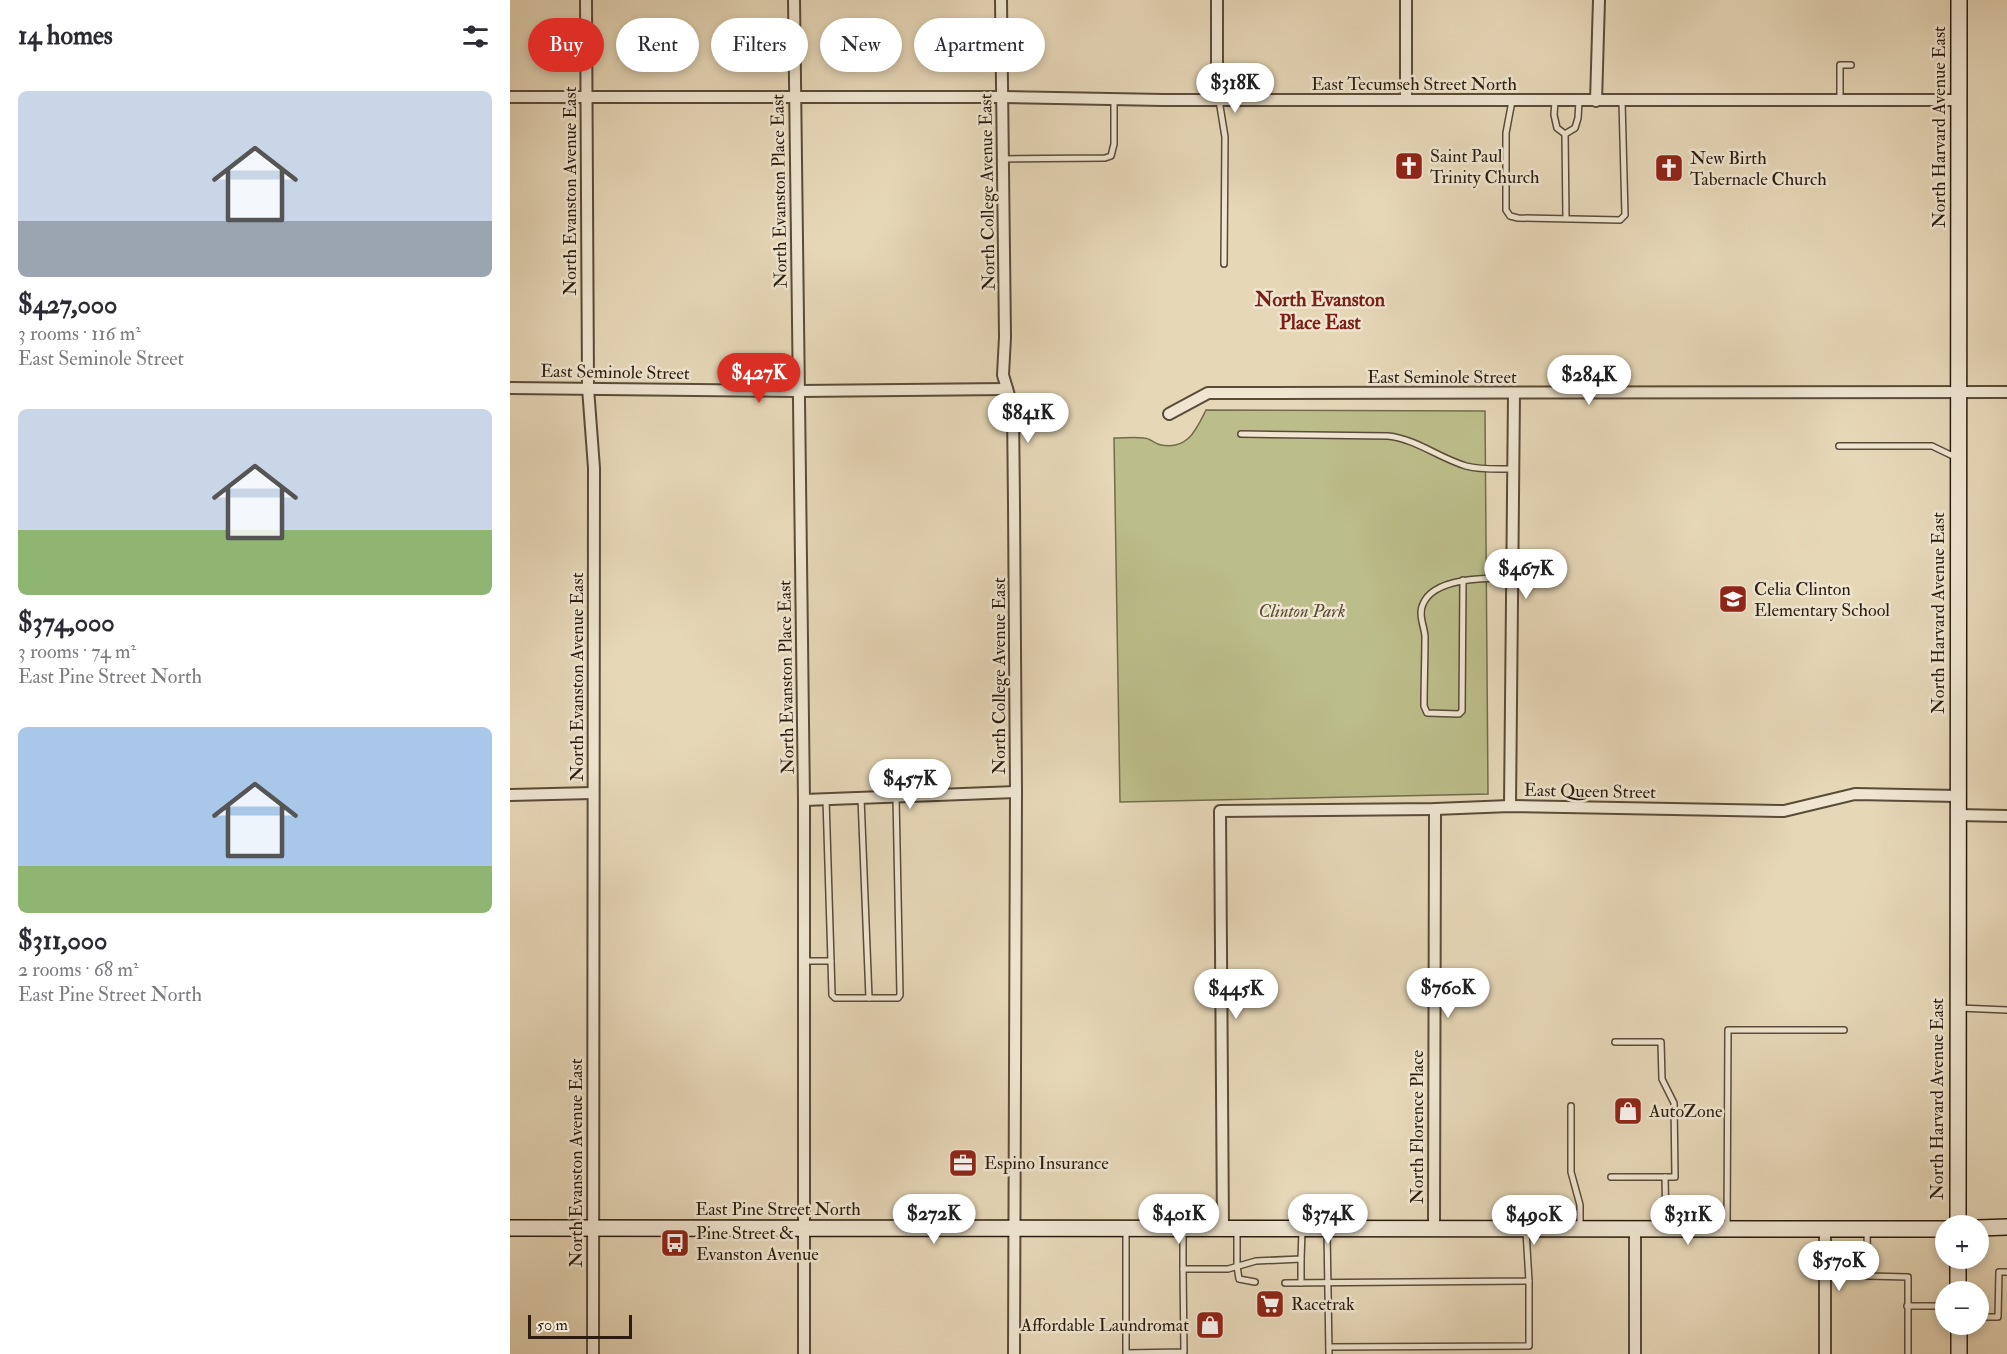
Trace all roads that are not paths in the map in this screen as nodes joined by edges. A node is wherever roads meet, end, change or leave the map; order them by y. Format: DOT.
graph roads {
  1 [pos="586,0"];
  2 [pos="794,0"];
  3 [pos="1001,0"];
  4 [pos="1217,0"];
  5 [pos="1406,0"];
  6 [pos="1599,0"];
  7 [pos="1959,0"];
  8 [pos="1851,65"];
  9 [pos="510,97"];
  10 [pos="586,97"];
  11 [pos="1003,97"];
  12 [pos="794,98"];
  13 [pos="1114,100"];
  14 [pos="1220,100"];
  15 [pos="1406,100"];
  16 [pos="1959,100"];
  17 [pos="1512,101"];
  18 [pos="1555,101"];
  19 [pos="1579,101"];
  20 [pos="1596,101"];
  21 [pos="1622,101"];
  22 [pos="1840,101"];
  23 [pos="1565,134"];
  24 [pos="1004,159"];
  25 [pos="1566,218"];
  26 [pos="1224,264"];
  27 [pos="510,388"];
  28 [pos="588,388"];
  29 [pos="1007,389"];
  30 [pos="799,391"];
  31 [pos="1957,392"];
  32 [pos="2007,392"];
  33 [pos="1514,394"];
  34 [pos="1169,414"];
  35 [pos="1241,434"];
  36 [pos="1839,446"];
  37 [pos="1957,458"];
  38 [pos="1513,469"];
  39 [pos="1512,578"];
  40 [pos="1463,580"];
  41 [pos="1016,792"];
  42 [pos="593,793"];
  43 [pos="510,795"];
  44 [pos="896,796"];
  45 [pos="1958,796"];
  46 [pos="861,798"];
  47 [pos="826,799"];
  48 [pos="804,800"];
  49 [pos="1510,806"];
  50 [pos="1435,809"];
  51 [pos="1958,815"];
  52 [pos="2007,816"];
  53 [pos="804,961"];
  54 [pos="831,961"];
  55 [pos="869,998"];
  56 [pos="1957,1008"];
  57 [pos="2007,1010"];
  58 [pos="1844,1030"];
  59 [pos="1615,1042"];
  60 [pos="1571,1106"];
  61 [pos="1611,1177"];
  62 [pos="1665,1177"];
  63 [pos="1958,1215"];
  64 [pos="2007,1227"];
  65 [pos="510,1228"];
  66 [pos="804,1228"];
  67 [pos="1989,1228"];
  68 [pos="593,1229"];
  69 [pos="1014,1229"];
  70 [pos="1126,1229"];
  71 [pos="1184,1229"];
  72 [pos="1230,1229"];
  73 [pos="1302,1229"];
  74 [pos="1327,1229"];
  75 [pos="1434,1229"];
  76 [pos="1526,1229"];
  77 [pos="1580,1229"];
  78 [pos="1935,1229"];
  79 [pos="1635,1230"];
  80 [pos="1666,1230"];
  81 [pos="1727,1230"];
  82 [pos="1825,1230"];
  83 [pos="1867,1230"];
  84 [pos="1301,1259"];
  85 [pos="1237,1266"];
  86 [pos="1184,1269"];
  87 [pos="2007,1272"];
  88 [pos="1529,1281"];
  89 [pos="1255,1282"];
  90 [pos="1286,1283"];
  91 [pos="1301,1283"];
  92 [pos="1328,1284"];
  93 [pos="1907,1306"];
  94 [pos="1935,1306"];
  95 [pos="1989,1317"];
  96 [pos="1959,1335"];
  97 [pos="1329,1347"];
  98 [pos="593,1354"];
  99 [pos="804,1354"];
  100 [pos="1014,1354"];
  101 [pos="1329,1354"];
  102 [pos="1635,1354"];
  103 [pos="1825,1354"];
  104 [pos="1908,1354"];
  105 [pos="1959,1354"];
  1 -- 10 [label="street, North Evanston Avenue East"];
  2 -- 12 [label="street, North Evanston Place East"];
  3 -- 11 [label="street, North College Avenue East"];
  4 -- 14 [label="street"];
  5 -- 15 [label="street"];
  6 -- 20 [label="street"];
  7 -- 16 [label="main road, North Harvard Avenue East"];
  8 -- 22 [label="lane"];
  9 -- 10 [label="street, East Tecumseh Street North"];
  10 -- 12 [label="street, East Tecumseh Street North"];
  10 -- 28 [label="street, North Evanston Avenue East"];
  11 -- 12 [label="street, East Tecumseh Street North"];
  11 -- 13 [label="street, East Tecumseh Street North"];
  11 -- 24 [label="street, North College Avenue East"];
  12 -- 30 [label="street, North Evanston Place East"];
  13 -- 14 [label="street, East Tecumseh Street North"];
  13 -- 24 [label="lane"];
  14 -- 15 [label="street, East Tecumseh Street North"];
  14 -- 26 [label="lane"];
  15 -- 17 [label="street, East Tecumseh Street North"];
  16 -- 22 [label="street, East Tecumseh Street North"];
  16 -- 31 [label="main road, North Harvard Avenue East"];
  17 -- 18 [label="street, East Tecumseh Street North"];
  17 -- 25 [label="lane"];
  18 -- 19 [label="street, East Tecumseh Street North"];
  18 -- 23 [label="lane"];
  19 -- 20 [label="street, East Tecumseh Street North"];
  19 -- 23 [label="lane"];
  20 -- 21 [label="street, East Tecumseh Street North"];
  21 -- 22 [label="street, East Tecumseh Street North"];
  21 -- 25 [label="lane"];
  23 -- 25 [label="lane"];
  24 -- 29 [label="street, North College Avenue East"];
  27 -- 28 [label="street, East Seminole Street"];
  28 -- 30 [label="street, East Seminole Street"];
  28 -- 42 [label="street, North Evanston Avenue East"];
  29 -- 30 [label="street, East Seminole Street"];
  29 -- 41 [label="street, North College Avenue East"];
  30 -- 48 [label="street, North Evanston Place East"];
  31 -- 32 [label="street, East Seminole Street"];
  31 -- 33 [label="street, East Seminole Street"];
  31 -- 37 [label="main road, North Harvard Avenue East"];
  33 -- 34 [label="street, East Seminole Street"];
  33 -- 38 [label="street"];
  35 -- 38 [label="lane"];
  36 -- 37 [label="lane"];
  37 -- 45 [label="main road, North Harvard Avenue East"];
  38 -- 39 [label="street"];
  39 -- 40 [label="lane"];
  39 -- 49 [label="street"];
  40 -- 40 [label="lane"];
  41 -- 44 [label="street"];
  41 -- 69 [label="street, North College Avenue East"];
  42 -- 43 [label="street"];
  42 -- 68 [label="street, North Evanston Avenue East"];
  44 -- 46 [label="street"];
  44 -- 55 [label="lane"];
  45 -- 49 [label="street, East Queen Street"];
  45 -- 51 [label="main road, North Harvard Avenue East"];
  46 -- 47 [label="street"];
  46 -- 55 [label="lane"];
  47 -- 48 [label="street"];
  47 -- 54 [label="lane"];
  48 -- 53 [label="street, North Evanston Place East"];
  49 -- 50 [label="street, East Queen Street"];
  50 -- 72 [label="street, East Queen Street"];
  50 -- 75 [label="street, North Florence Place"];
  51 -- 52 [label="street"];
  51 -- 56 [label="main road, North Harvard Avenue East"];
  53 -- 54 [label="lane"];
  53 -- 66 [label="street, North Evanston Place East"];
  54 -- 55 [label="lane"];
  56 -- 57 [label="lane"];
  56 -- 63 [label="main road, North Harvard Avenue East"];
  58 -- 81 [label="lane"];
  59 -- 62 [label="lane"];
  60 -- 77 [label="lane"];
  61 -- 62 [label="lane"];
  62 -- 80 [label="lane"];
  64 -- 67 [label="main road"];
  65 -- 68 [label="main road, East Pine Street North"];
  66 -- 68 [label="main road, East Pine Street North"];
  66 -- 69 [label="main road, East Pine Street North"];
  66 -- 99 [label="street, North Evanston Place East"];
  68 -- 98 [label="street, North Evanston Avenue East"];
  69 -- 70 [label="main road, East Pine Street North"];
  69 -- 100 [label="street, North College Avenue East"];
  70 -- 71 [label="main road, East Pine Street North"];
  70 -- 86 [label="lane"];
  71 -- 72 [label="main road, East Pine Street North"];
  71 -- 86 [label="lane"];
  72 -- 73 [label="main road, East Pine Street North"];
  72 -- 85 [label="lane"];
  73 -- 74 [label="main road, East Pine Street North"];
  73 -- 84 [label="lane"];
  74 -- 75 [label="main road, East Pine Street North"];
  74 -- 92 [label="lane"];
  75 -- 76 [label="main road, East Pine Street North"];
  76 -- 77 [label="main road, East Pine Street North"];
  76 -- 88 [label="lane"];
  77 -- 79 [label="main road, East Pine Street North"];
  78 -- 83 [label="main road, East Pine Street North"];
  79 -- 80 [label="main road, East Pine Street North"];
  79 -- 102 [label="street"];
  80 -- 81 [label="main road, East Pine Street North"];
  81 -- 82 [label="main road, East Pine Street North"];
  82 -- 83 [label="main road, East Pine Street North"];
  82 -- 103 [label="street"];
  83 -- 93 [label="lane"];
  84 -- 85 [label="lane"];
  84 -- 91 [label="lane"];
  85 -- 86 [label="lane"];
  85 -- 89 [label="lane"];
  87 -- 95 [label="lane"];
  88 -- 92 [label="lane"];
  88 -- 97 [label="lane"];
  90 -- 91 [label="lane"];
  91 -- 92 [label="lane"];
  92 -- 97 [label="lane"];
  93 -- 94 [label="lane"];
  93 -- 104 [label="lane"];
  96 -- 105 [label="main road"];
  97 -- 101 [label="lane"];
}
